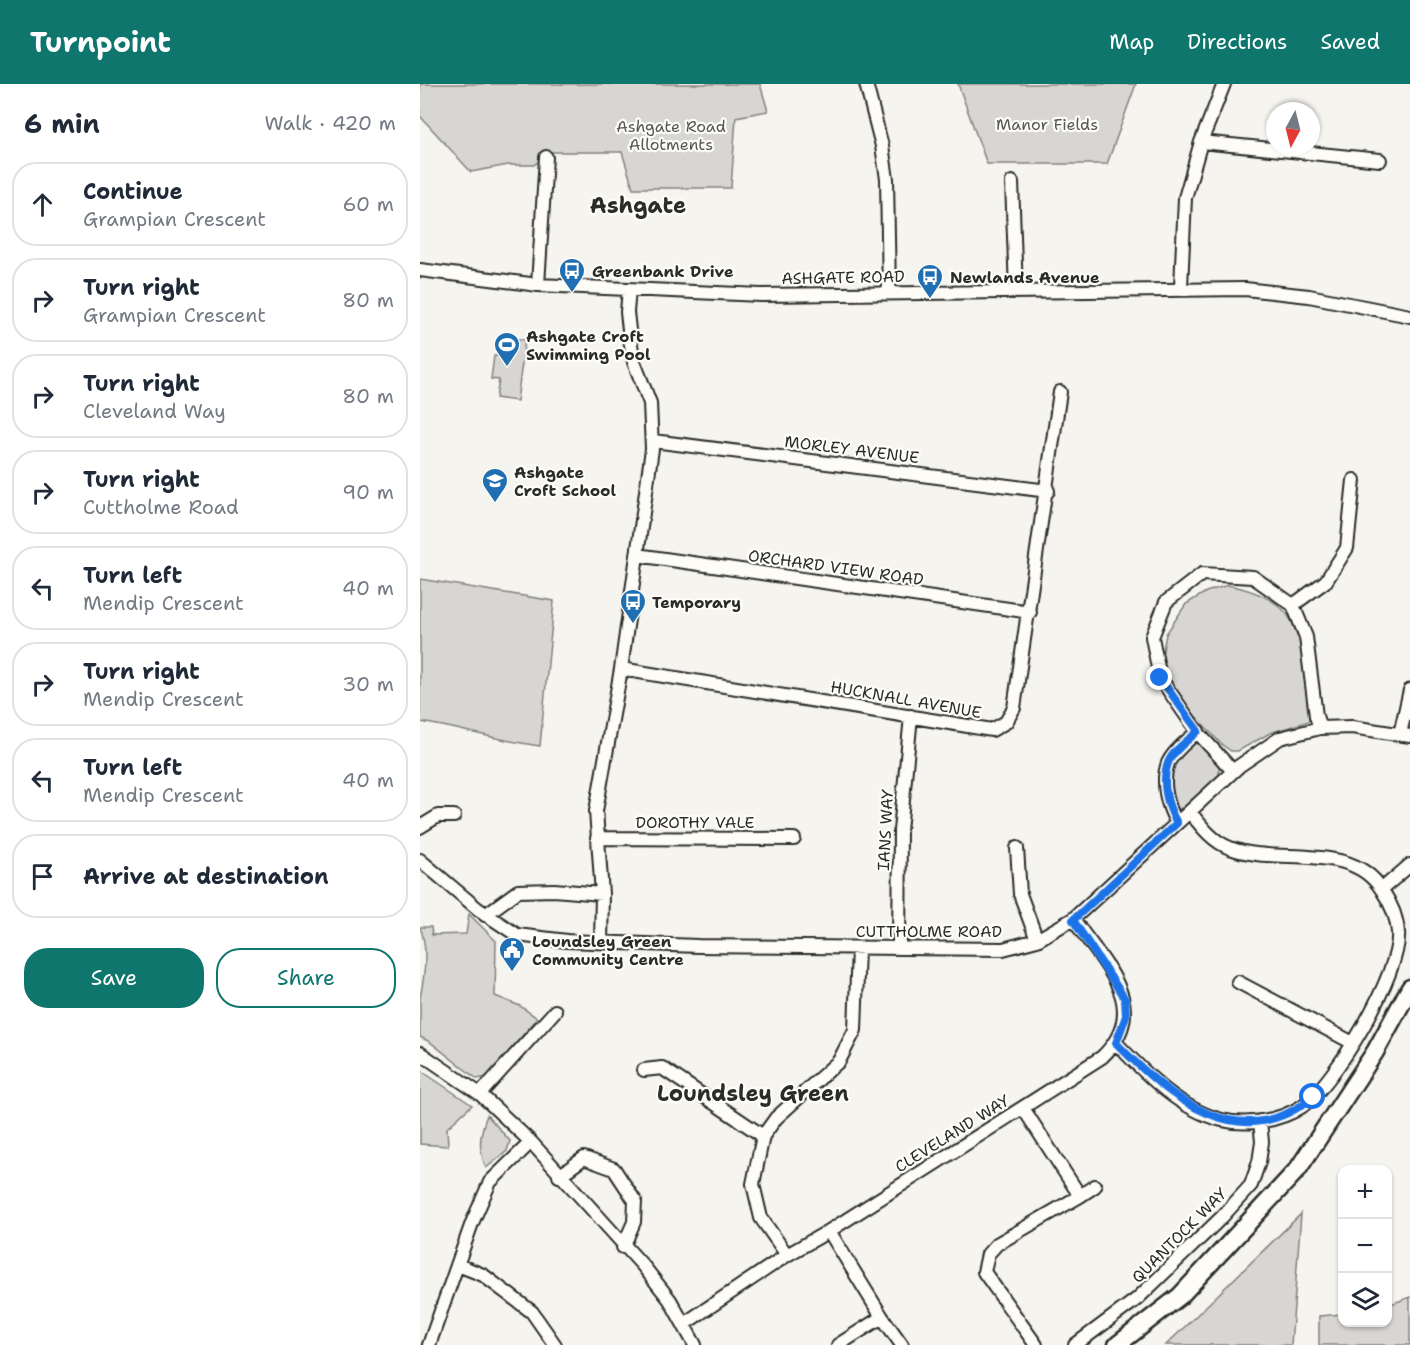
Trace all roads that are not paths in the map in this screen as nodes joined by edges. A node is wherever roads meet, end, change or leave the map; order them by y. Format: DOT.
graph roads {
  1 [pos="866,84"];
  2 [pos="1224,84"];
  3 [pos="1201,142"];
  4 [pos="546,157"];
  5 [pos="1380,160"];
  6 [pos="1012,182"];
  7 [pos="420,270"];
  8 [pos="538,285"];
  9 [pos="1181,288"];
  10 [pos="629,289"];
  11 [pos="1016,291"];
  12 [pos="889,293"];
  13 [pos="1410,316"];
  14 [pos="1060,392"];
  15 [pos="653,441"];
  16 [pos="1354,480"];
  17 [pos="1048,491"];
  18 [pos="637,555"];
  19 [pos="1293,605"];
  20 [pos="1030,612"];
  21 [pos="621,669"];
  22 [pos="1410,690"];
  23 [pos="911,716"];
  24 [pos="1320,728"];
  25 [pos="1198,731"];
  26 [pos="1405,735"];
  27 [pos="1233,771"];
  28 [pos="1190,812"];
  29 [pos="454,816"];
  30 [pos="1177,823"];
  31 [pos="420,826"];
  32 [pos="597,838"];
  33 [pos="794,839"];
  34 [pos="1017,848"];
  35 [pos="420,860"];
  36 [pos="1410,865"];
  37 [pos="1382,889"];
  38 [pos="602,894"];
  39 [pos="486,915"];
  40 [pos="1073,920"];
  41 [pos="1037,940"];
  42 [pos="601,942"];
  43 [pos="899,946"];
  44 [pos="858,948"];
  45 [pos="1238,982"];
  46 [pos="1410,988"];
  47 [pos="555,1011"];
  48 [pos="1116,1043"];
  49 [pos="1353,1043"];
  50 [pos="420,1053"];
  51 [pos="644,1070"];
  52 [pos="480,1094"];
  53 [pos="1023,1108"];
  54 [pos="1260,1121"];
  55 [pos="762,1136"];
  56 [pos="531,1142"];
  57 [pos="560,1176"];
  58 [pos="1095,1186"];
  59 [pos="1080,1196"];
  60 [pos="829,1231"];
  61 [pos="624,1247"];
  62 [pos="787,1255"];
  63 [pos="458,1265"];
  64 [pos="882,1317"];
  65 [pos="684,1324"];
  66 [pos="429,1345"];
  67 [pos="555,1345"];
  68 [pos="695,1345"];
  69 [pos="838,1345"];
  70 [pos="902,1345"];
  71 [pos="1036,1345"];
  72 [pos="1075,1345"];
  73 [pos="1117,1345"];
  1 -- 12 [label="street"];
  2 -- 3 [label="street"];
  3 -- 5 [label="street"];
  3 -- 9 [label="street"];
  4 -- 8 [label="street"];
  6 -- 11 [label="street"];
  7 -- 8 [label="street, ASHGATE ROAD"];
  8 -- 10 [label="street, ASHGATE ROAD"];
  9 -- 11 [label="street, ASHGATE ROAD"];
  9 -- 13 [label="street, ASHGATE ROAD"];
  10 -- 12 [label="street, ASHGATE ROAD"];
  10 -- 15 [label="street"];
  11 -- 12 [label="street, ASHGATE ROAD"];
  14 -- 17 [label="street, HUCKNALL AVENUE"];
  15 -- 17 [label="street, MORLEY AVENUE"];
  15 -- 18 [label="street"];
  16 -- 19 [label="street"];
  17 -- 20 [label="street, HUCKNALL AVENUE"];
  18 -- 20 [label="street, ORCHARD VIEW ROAD"];
  18 -- 21 [label="street"];
  19 -- 24 [label="street"];
  19 -- 25 [label="street"];
  20 -- 23 [label="street, HUCKNALL AVENUE"];
  21 -- 23 [label="street, HUCKNALL AVENUE"];
  21 -- 32 [label="street"];
  22 -- 26 [label="street"];
  23 -- 43 [label="street, IANS WAY"];
  24 -- 26 [label="street, CUTTHOLME ROAD"];
  24 -- 27 [label="street, CUTTHOLME ROAD"];
  25 -- 27 [label="street"];
  25 -- 30 [label="street"];
  27 -- 28 [label="street, CUTTHOLME ROAD"];
  28 -- 30 [label="street, CUTTHOLME ROAD"];
  28 -- 37 [label="street"];
  29 -- 31 [label="street"];
  30 -- 40 [label="street, CUTTHOLME ROAD"];
  32 -- 33 [label="street, DOROTHY VALE"];
  32 -- 38 [label="street"];
  34 -- 41 [label="street"];
  35 -- 39 [label="street, CUTTHOLME ROAD"];
  36 -- 37 [label="street"];
  37 -- 49 [label="street"];
  38 -- 39 [label="street"];
  38 -- 42 [label="street"];
  39 -- 42 [label="street, CUTTHOLME ROAD"];
  40 -- 41 [label="street, CUTTHOLME ROAD"];
  40 -- 48 [label="street, CLEVELAND WAY"];
  41 -- 43 [label="street, CUTTHOLME ROAD"];
  42 -- 44 [label="street, CUTTHOLME ROAD"];
  43 -- 44 [label="street, CUTTHOLME ROAD"];
  44 -- 55 [label="street"];
  45 -- 49 [label="street"];
  46 -- 73 [label="main road"];
  47 -- 52 [label="street"];
  48 -- 53 [label="street, CLEVELAND WAY"];
  48 -- 54 [label="street"];
  49 -- 54 [label="street"];
  50 -- 52 [label="street"];
  51 -- 55 [label="street"];
  52 -- 56 [label="street"];
  53 -- 59 [label="street"];
  53 -- 60 [label="street, CLEVELAND WAY"];
  54 -- 72 [label="street, QUANTOCK WAY"];
  55 -- 62 [label="street"];
  56 -- 57 [label="street"];
  56 -- 63 [label="street"];
  57 -- 61 [label="street"];
  57 -- 61 [label="street"];
  58 -- 59 [label="street"];
  59 -- 71 [label="street"];
  60 -- 62 [label="street, CLEVELAND WAY"];
  60 -- 64 [label="street"];
  61 -- 65 [label="street"];
  62 -- 65 [label="street, CLEVELAND WAY"];
  63 -- 66 [label="street"];
  63 -- 67 [label="street"];
  64 -- 69 [label="street"];
  64 -- 70 [label="street"];
  65 -- 68 [label="street"];
}
